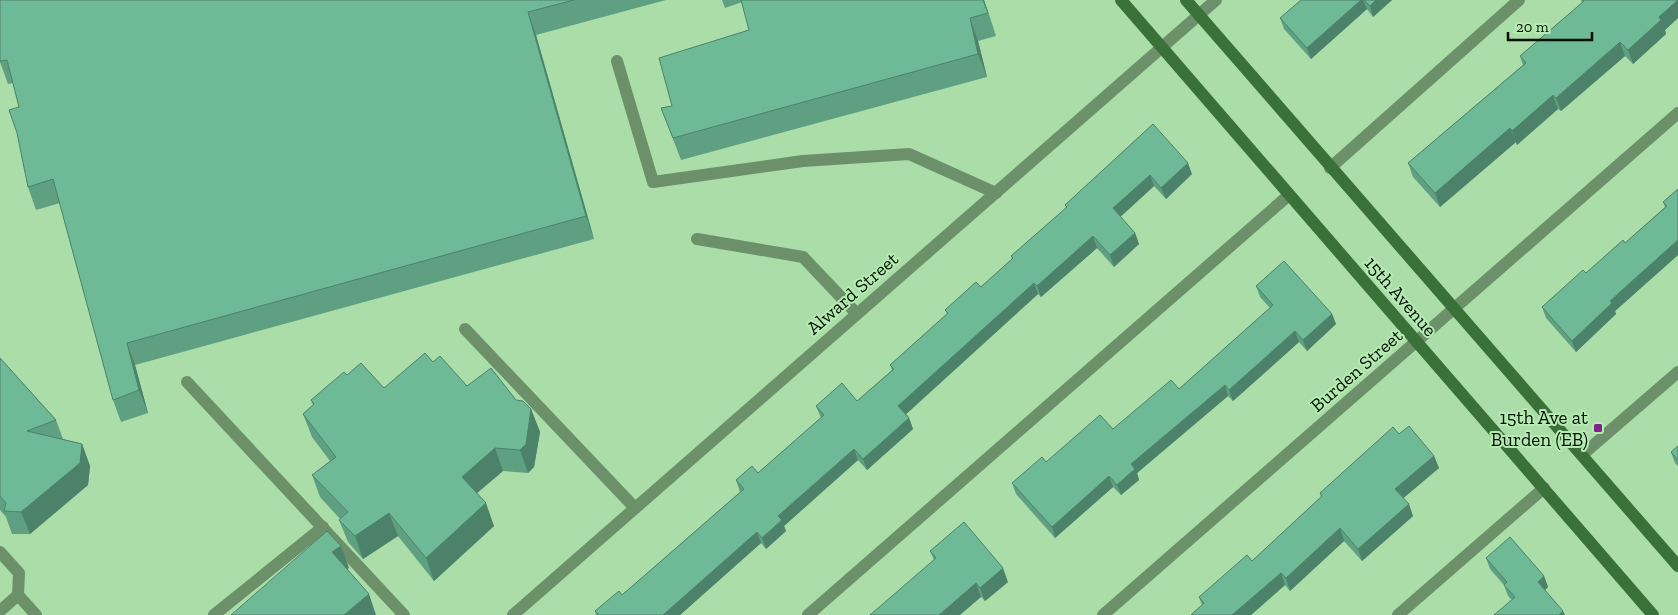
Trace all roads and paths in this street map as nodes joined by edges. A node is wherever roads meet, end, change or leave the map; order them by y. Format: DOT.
graph roads {
  1 [pos="1121,0"];
  2 [pos="1186,0"];
  3 [pos="1216,0"];
  4 [pos="1519,0"];
  5 [pos="1199,15"];
  6 [pos="1162,48"];
  7 [pos="617,61"];
  8 [pos="1678,113"];
  9 [pos="1330,168"];
  10 [pos="996,193"];
  11 [pos="1289,195"];
  12 [pos="697,239"];
  13 [pos="1455,309"];
  14 [pos="857,314"];
  15 [pos="465,329"];
  16 [pos="1417,342"];
  17 [pos="1678,372"];
  18 [pos="187,382"];
  19 [pos="1582,455"];
  20 [pos="1544,488"];
  21 [pos="635,508"];
  22 [pos="323,527"];
  23 [pos="0,552"];
  24 [pos="1678,566"];
  25 [pos="18,595"];
  26 [pos="0,611"];
  27 [pos="36,615"];
  28 [pos="214,615"];
  29 [pos="404,615"];
  30 [pos="513,615"];
  31 [pos="808,615"];
  32 [pos="1103,615"];
  33 [pos="1398,615"];
  34 [pos="1653,615"];
  1 -- 6 [label="main road, 15th Avenue"];
  2 -- 5 [label="main road, 15th Avenue"];
  3 -- 5 [label="street, Alward Street"];
  4 -- 9 [label="street"];
  5 -- 6 [label="street, Alward Street"];
  5 -- 9 [label="main road, 15th Avenue"];
  6 -- 10 [label="street, Alward Street"];
  6 -- 11 [label="main road, 15th Avenue"];
  7 -- 10 [label="street"];
  8 -- 13 [label="street, Burden Street"];
  9 -- 13 [label="main road, 15th Avenue"];
  10 -- 14 [label="street, Alward Street"];
  11 -- 16 [label="main road, 15th Avenue"];
  11 -- 31 [label="street"];
  12 -- 14 [label="street"];
  13 -- 16 [label="street, Burden Street"];
  13 -- 19 [label="main road, 15th Avenue"];
  14 -- 21 [label="street, Alward Street"];
  15 -- 21 [label="street"];
  16 -- 20 [label="main road, 15th Avenue"];
  16 -- 32 [label="street, Burden Street"];
  17 -- 19 [label="street"];
  18 -- 22 [label="street"];
  19 -- 24 [label="main road, 15th Avenue"];
  20 -- 33 [label="street"];
  20 -- 34 [label="main road, 15th Avenue"];
  21 -- 30 [label="street, Alward Street"];
  22 -- 28 [label="street"];
  22 -- 29 [label="street"];
  23 -- 25 [label="street"];
  25 -- 26 [label="street"];
  25 -- 27 [label="street"];
}
